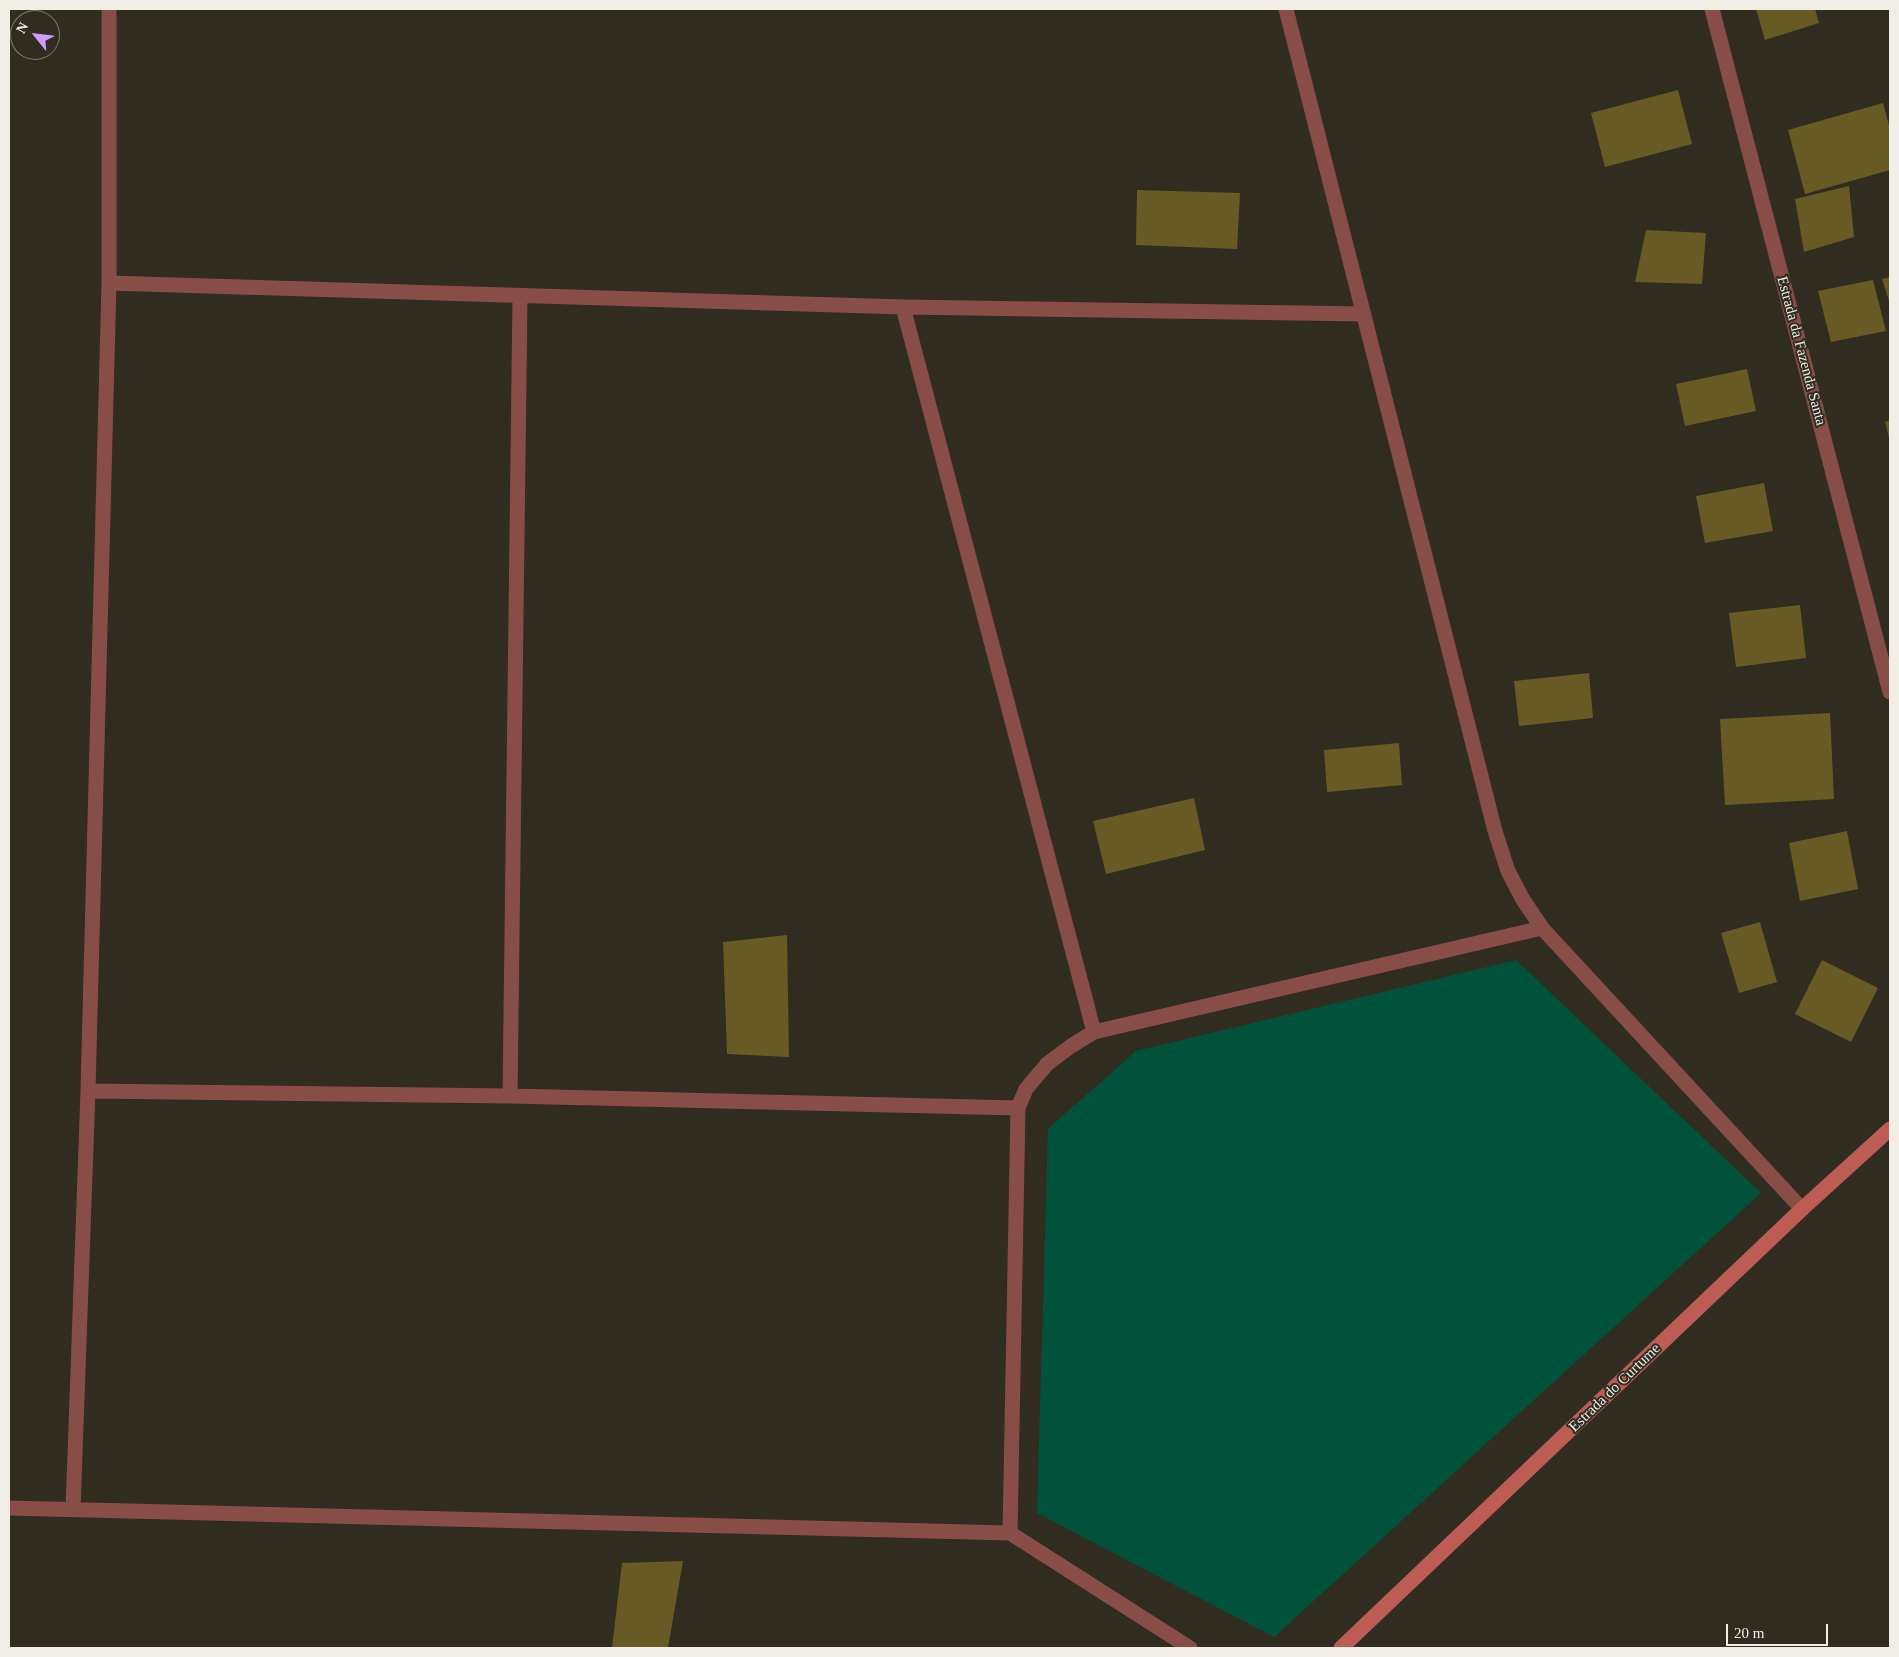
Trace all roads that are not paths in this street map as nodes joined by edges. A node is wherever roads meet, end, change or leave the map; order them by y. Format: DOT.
graph roads {
  1 [pos="108,9"];
  2 [pos="1286,9"];
  3 [pos="1712,9"];
  4 [pos="109,283"];
  5 [pos="520,296"];
  6 [pos="903,307"];
  7 [pos="1364,314"];
  8 [pos="1890,692"];
  9 [pos="1542,928"];
  10 [pos="1094,1032"];
  11 [pos="88,1091"];
  12 [pos="510,1096"];
  13 [pos="1018,1108"];
  14 [pos="1890,1129"];
  15 [pos="1802,1209"];
  16 [pos="9,1508"];
  17 [pos="73,1510"];
  18 [pos="1010,1533"];
  19 [pos="1190,1648"];
  20 [pos="1341,1648"];
  1 -- 4 [label="street"];
  2 -- 7 [label="street"];
  3 -- 8 [label="street, Estrada da Fazenda Santa"];
  4 -- 5 [label="street"];
  4 -- 11 [label="street"];
  5 -- 6 [label="street"];
  5 -- 12 [label="street"];
  6 -- 7 [label="street"];
  6 -- 10 [label="street"];
  7 -- 9 [label="street"];
  9 -- 10 [label="street"];
  9 -- 15 [label="street"];
  10 -- 13 [label="street"];
  11 -- 12 [label="street"];
  11 -- 17 [label="street"];
  12 -- 13 [label="street"];
  13 -- 18 [label="street"];
  14 -- 15 [label="street, Estrada do Curtume"];
  15 -- 20 [label="street, Estrada do Curtume"];
  16 -- 17 [label="street"];
  17 -- 18 [label="street"];
  18 -- 19 [label="street"];
}
